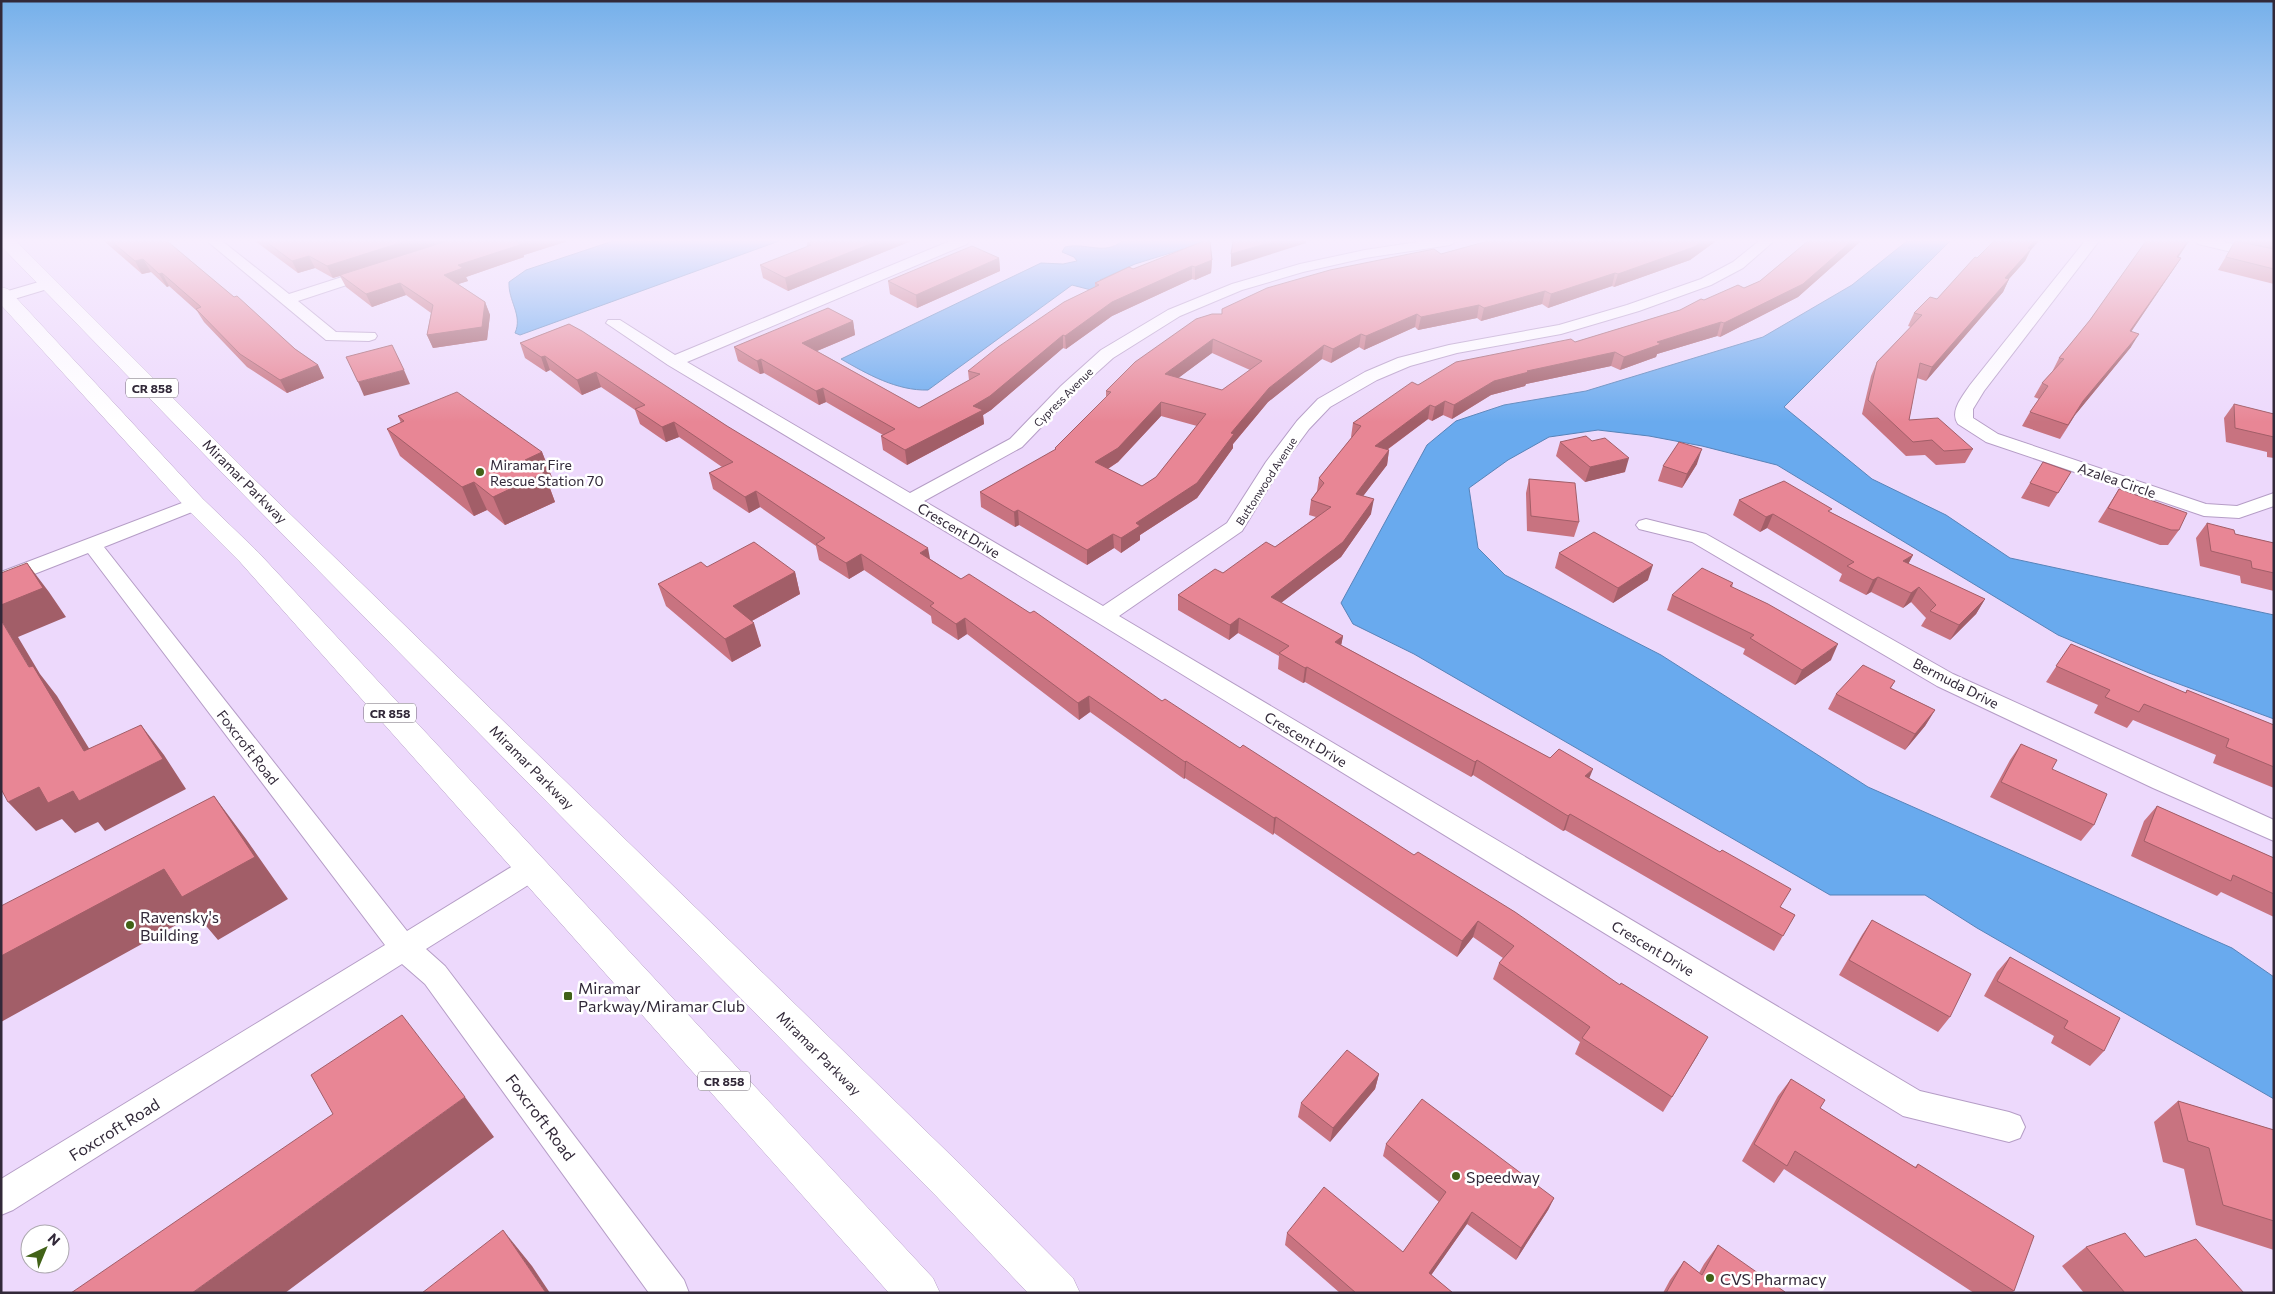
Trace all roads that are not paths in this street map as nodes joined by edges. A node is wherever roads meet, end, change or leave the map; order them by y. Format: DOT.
graph roads {
  1 [pos="7,301"];
  2 [pos="66,301"];
  3 [pos="289,301"];
  4 [pos="817,301"];
  5 [pos="1202,301"];
  6 [pos="1652,301"];
  7 [pos="2045,301"];
  8 [pos="614,323"];
  9 [pos="369,336"];
  10 [pos="674,361"];
  11 [pos="2274,500"];
  12 [pos="909,501"];
  13 [pos="195,504"];
  14 [pos="1646,525"];
  15 [pos="92,545"];
  16 [pos="1,580"];
  17 [pos="1103,616"];
  18 [pos="2274,831"];
  19 [pos="531,869"];
  20 [pos="404,948"];
  21 [pos="2009,1127"];
  22 [pos="1,1198"];
  23 [pos="671,1293"];
  24 [pos="918,1293"];
  25 [pos="1058,1293"];
  1 -- 13 [label="main road, CR 858"];
  2 -- 25 [label="main road, Miramar Parkway / CR 858"];
  3 -- 9 [label="street"];
  4 -- 10 [label="street"];
  5 -- 12 [label="street, Cypress Avenue"];
  6 -- 17 [label="street, Buttonwood Avenue"];
  7 -- 11 [label="street, Azalea Circle"];
  8 -- 10 [label="street, Crescent Drive"];
  10 -- 12 [label="street, Crescent Drive"];
  12 -- 17 [label="street, Crescent Drive"];
  13 -- 15 [label="street"];
  13 -- 19 [label="main road, CR 858"];
  14 -- 18 [label="street, Bermuda Drive"];
  15 -- 16 [label="street"];
  15 -- 20 [label="street, Foxcroft Road"];
  17 -- 21 [label="street, Crescent Drive"];
  19 -- 20 [label="street, Foxcroft Road"];
  19 -- 24 [label="main road, CR 858"];
  20 -- 22 [label="street, Foxcroft Road"];
  20 -- 23 [label="street, Foxcroft Road"];
}
